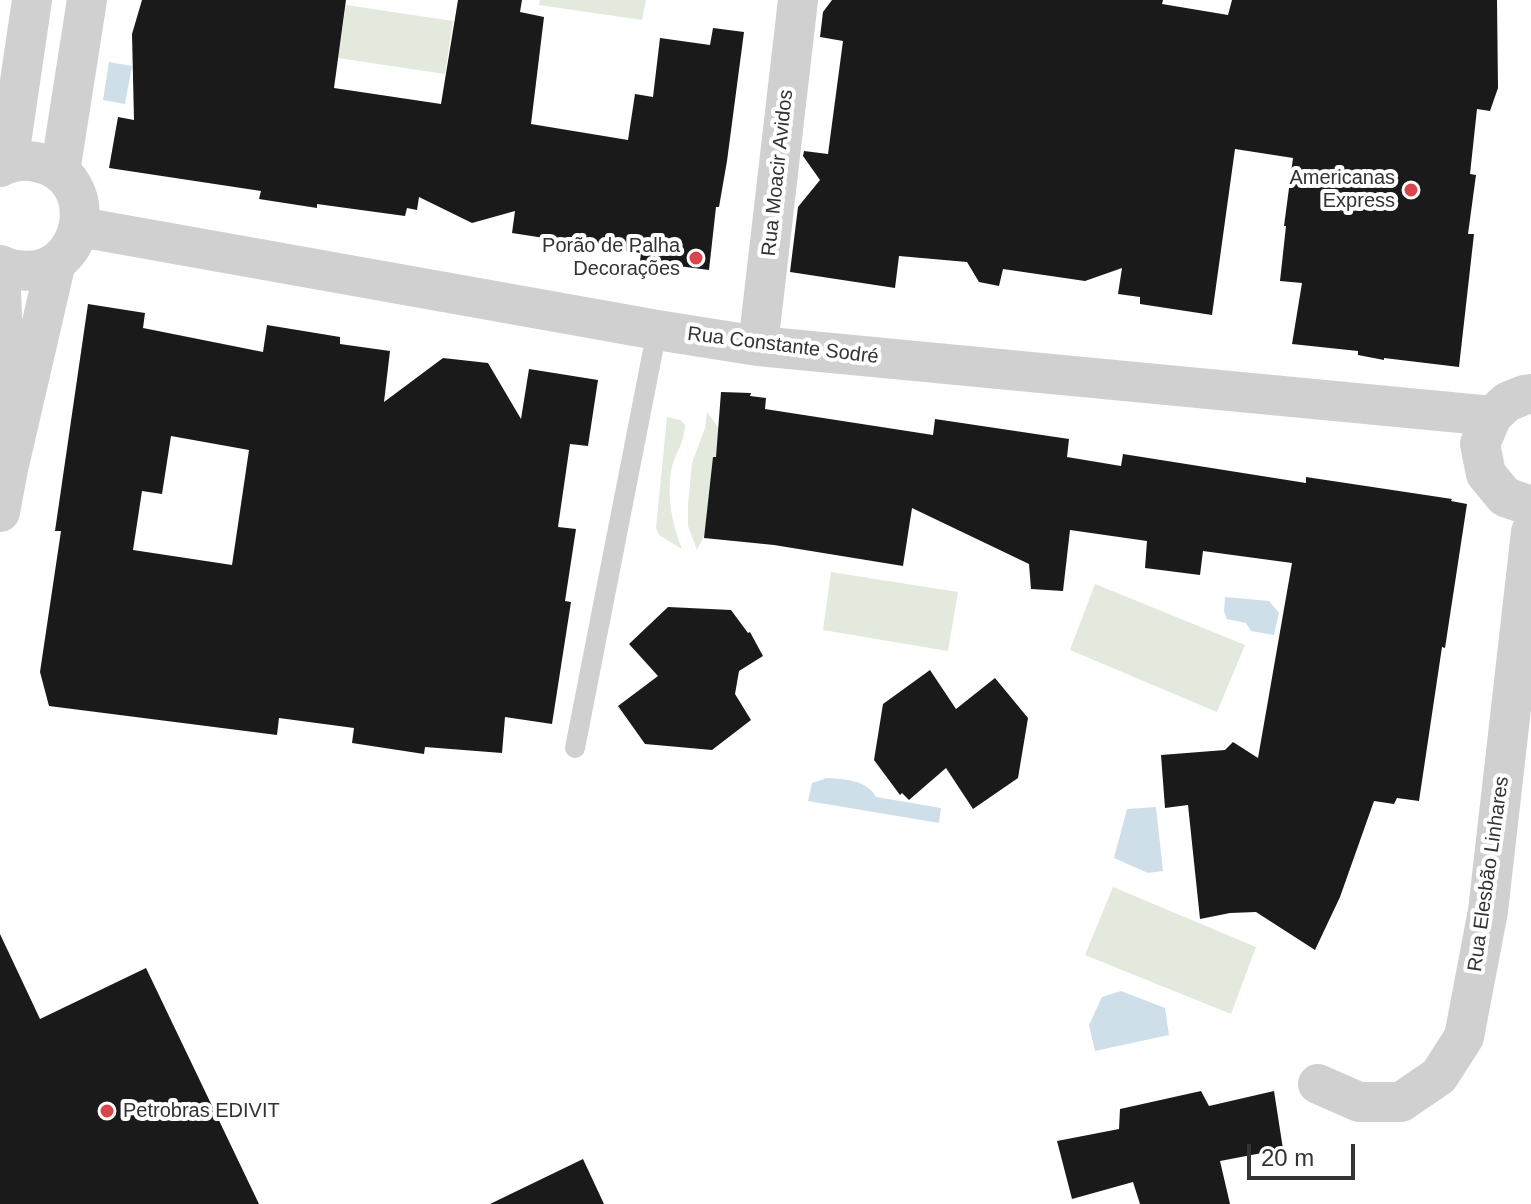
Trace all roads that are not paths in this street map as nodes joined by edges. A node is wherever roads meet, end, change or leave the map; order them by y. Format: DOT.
graph roads {
  1 [pos="32,0"];
  2 [pos="87,0"];
  3 [pos="798,0"];
  4 [pos="4,165"];
  5 [pos="60,172"];
  6 [pos="80,227"];
  7 [pos="56,262"];
  8 [pos="0,265"];
  9 [pos="657,330"];
  10 [pos="758,346"];
  11 [pos="1531,394"];
  12 [pos="1492,416"];
  13 [pos="8,469"];
  14 [pos="1531,506"];
  15 [pos="0,512"];
  16 [pos="1531,532"];
  17 [pos="575,748"];
  18 [pos="1318,1084"];
  1 -- 4 [label="street"];
  2 -- 5 [label="street"];
  3 -- 10 [label="street, Rua Moacir Avidos"];
  4 -- 5 [label="street"];
  5 -- 6 [label="street"];
  6 -- 7 [label="street"];
  6 -- 9 [label="street, Rua Constante Sodré"];
  7 -- 8 [label="street"];
  7 -- 13 [label="street"];
  8 -- 13 [label="street"];
  9 -- 10 [label="street, Rua Constante Sodré"];
  9 -- 17 [label="lane"];
  10 -- 12 [label="street, Rua Constante Sodré"];
  11 -- 12 [label="street"];
  12 -- 14 [label="street"];
  13 -- 15 [label="street"];
  16 -- 18 [label="street, Rua Elesbão Linhares"];
}
